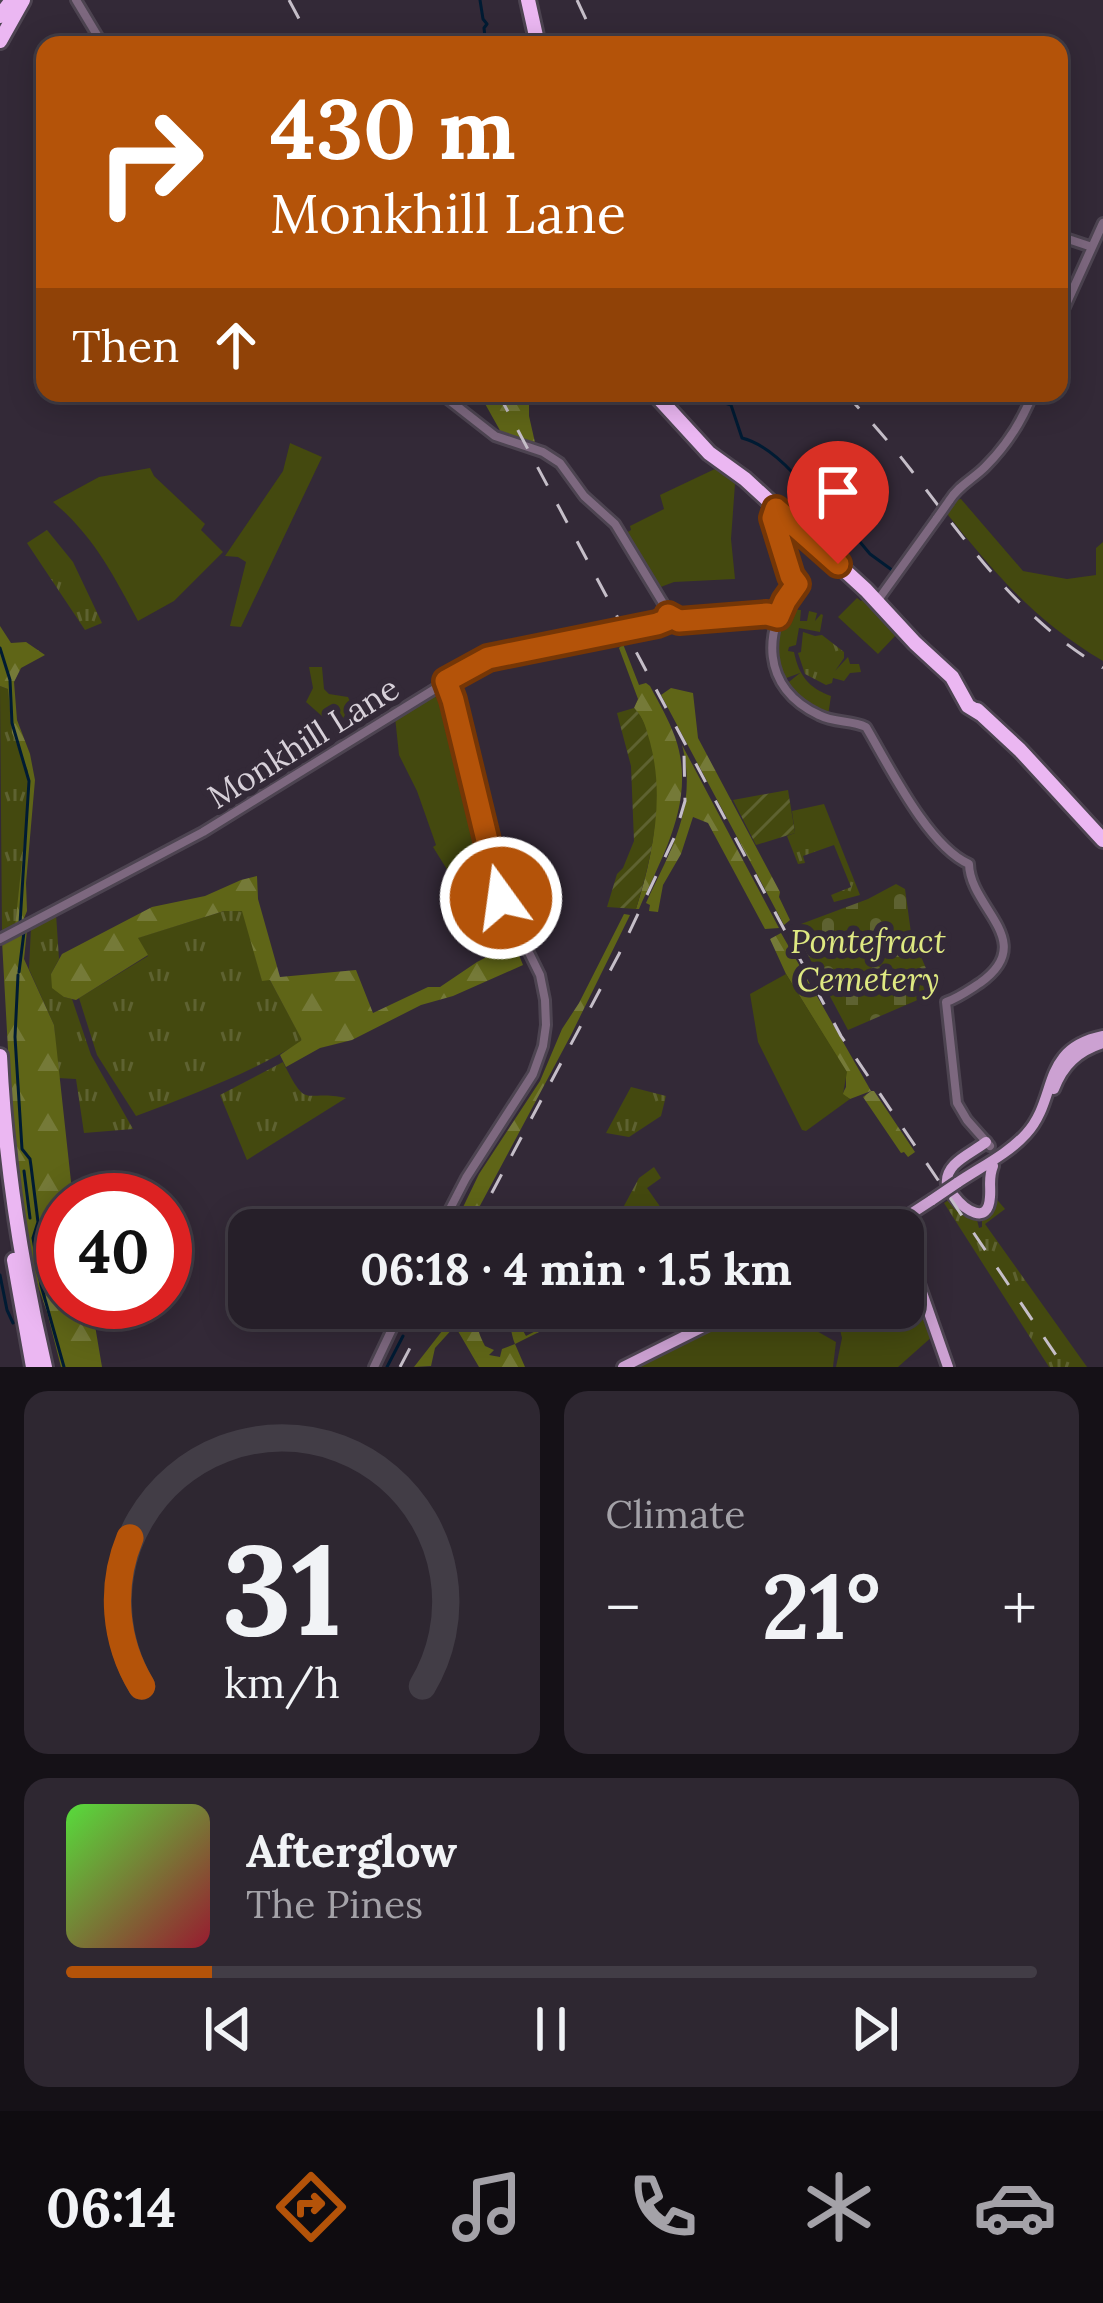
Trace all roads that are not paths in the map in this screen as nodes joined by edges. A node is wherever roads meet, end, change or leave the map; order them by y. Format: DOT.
graph roads {
  1 [pos="12,0"];
  2 [pos="22,0"];
  3 [pos="76,0"];
  4 [pos="528,0"];
  5 [pos="0,16"];
  6 [pos="0,31"];
  7 [pos="98,36"];
  8 [pos="536,36"];
  9 [pos="0,41"];
  10 [pos="1103,223"];
  11 [pos="1068,239"];
  12 [pos="1092,247"];
  13 [pos="1068,300"];
  14 [pos="452,402"];
  15 [pos="662,402"];
  16 [pos="1030,402"];
  17 [pos="772,508"];
  18 [pos="877,601"];
  19 [pos="778,617"];
  20 [pos="669,618"];
  21 [pos="446,681"];
  22 [pos="1103,843"];
  23 [pos="0,939"];
  24 [pos="1095,1040"];
  25 [pos="0,1056"];
  26 [pos="1031,1132"];
  27 [pos="988,1144"];
  28 [pos="1004,1151"];
  29 [pos="0,1157"];
  30 [pos="990,1164"];
  31 [pos="959,1185"];
  32 [pos="988,1190"];
  33 [pos="450,1209"];
  34 [pos="924,1210"];
  35 [pos="924,1299"];
  36 [pos="392,1329"];
  37 [pos="693,1329"];
  38 [pos="32,1330"];
  39 [pos="628,1365"];
  40 [pos="41,1367"];
  41 [pos="374,1367"];
  42 [pos="948,1367"];
  1 -- 5 [label="highway"];
  2 -- 6 [label="highway"];
  2 -- 9 [label="highway"];
  3 -- 7 [label="street"];
  4 -- 8 [label="highway"];
  10 -- 12 [label="street"];
  11 -- 12 [label="street"];
  12 -- 13 [label="street"];
  14 -- 20 [label="street"];
  15 -- 17 [label="highway"];
  16 -- 18 [label="street, bridge"];
  17 -- 18 [label="highway"];
  17 -- 19 [label="street"];
  18 -- 22 [label="highway"];
  19 -- 20 [label="street, Monkhill Lane"];
  19 -- 27 [label="street"];
  20 -- 21 [label="street, Monkhill Lane"];
  21 -- 23 [label="street, Monkhill Lane"];
  21 -- 33 [label="street"];
  24 -- 26 [label="main road"];
  25 -- 38 [label="highway"];
  26 -- 28 [label="main road"];
  26 -- 30 [label="main road"];
  27 -- 28 [label="main road"];
  27 -- 30 [label="main road"];
  27 -- 31 [label="main road"];
  28 -- 30 [label="main road"];
  29 -- 38 [label="highway"];
  30 -- 31 [label="main road"];
  30 -- 32 [label="main road"];
  31 -- 32 [label="main road"];
  31 -- 32 [label="main road"];
  31 -- 34 [label="main road, bridge"];
  35 -- 42 [label="main road"];
  36 -- 41 [label="street"];
  37 -- 39 [label="main road"];
  38 -- 40 [label="highway"];
}
